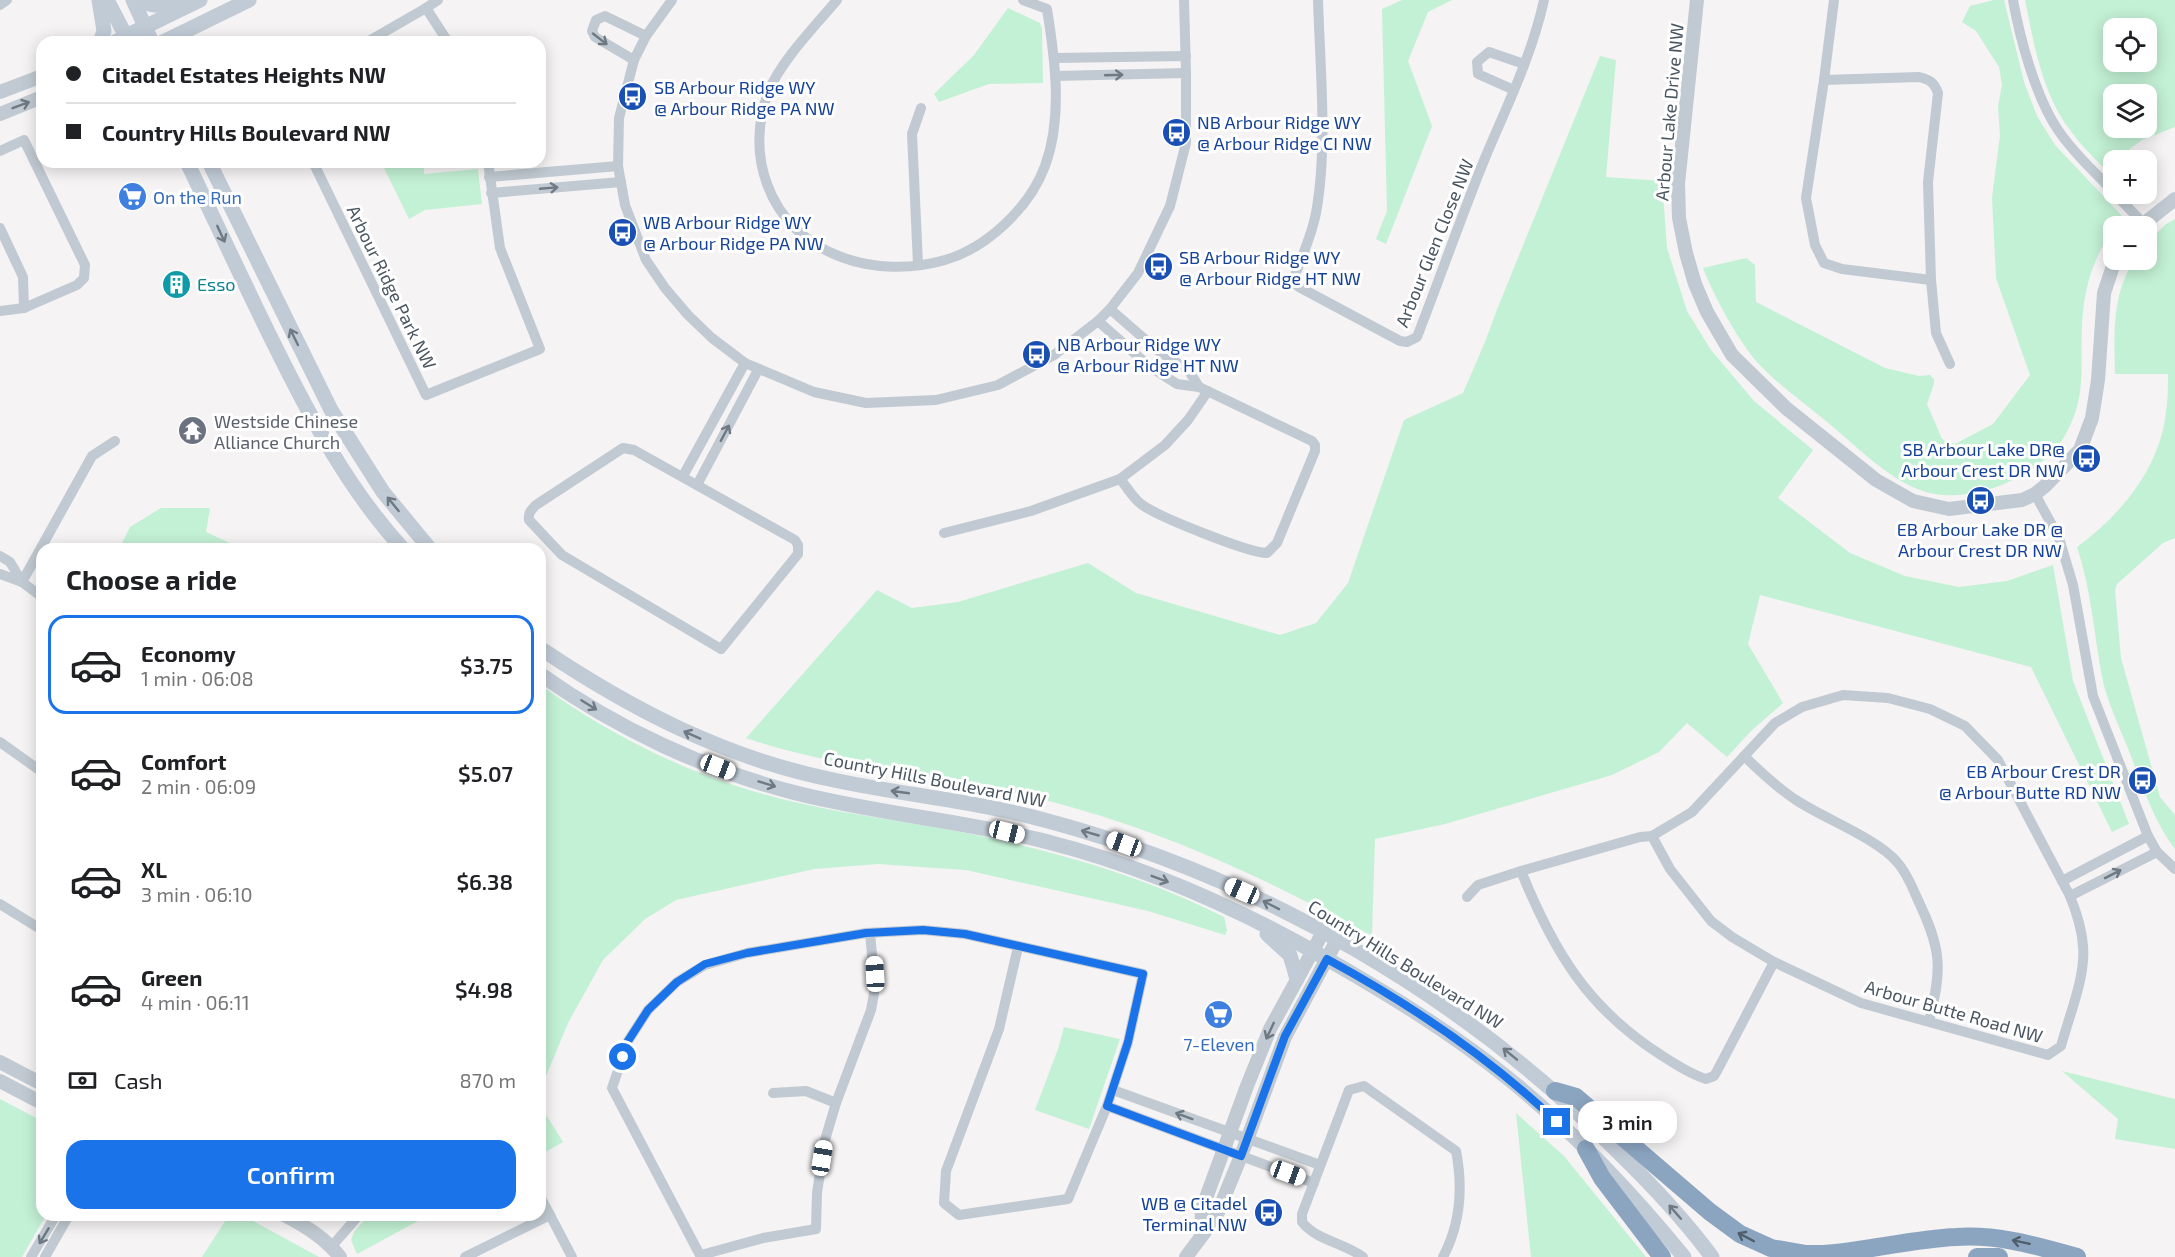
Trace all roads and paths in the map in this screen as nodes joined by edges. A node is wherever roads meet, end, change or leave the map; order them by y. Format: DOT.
graph roads {
  1 [pos="7,0"];
  2 [pos="99,0"];
  3 [pos="107,0"];
  4 [pos="133,0"];
  5 [pos="140,0"];
  6 [pos="184,0"];
  7 [pos="201,0"];
  8 [pos="249,0"];
  9 [pos="438,0"];
  10 [pos="672,0"];
  11 [pos="837,0"];
  12 [pos="1023,0"];
  13 [pos="1184,0"];
  14 [pos="1318,0"];
  15 [pos="1544,0"];
  16 [pos="1697,0"];
  17 [pos="1834,0"];
  18 [pos="2013,0"];
  19 [pos="0,5"];
  20 [pos="426,8"];
  21 [pos="145,27"];
  22 [pos="102,36"];
  23 [pos="121,36"];
  24 [pos="130,36"];
  25 [pos="149,36"];
  26 [pos="186,36"];
  27 [pos="377,36"];
  28 [pos="444,36"];
  29 [pos="646,36"];
  30 [pos="1186,56"];
  31 [pos="1055,58"];
  32 [pos="634,60"];
  33 [pos="1524,64"];
  34 [pos="1186,73"];
  35 [pos="1055,76"];
  36 [pos="36,78"];
  37 [pos="1824,80"];
  38 [pos="1514,90"];
  39 [pos="0,92"];
  40 [pos="36,99"];
  41 [pos="921,108"];
  42 [pos="0,114"];
  43 [pos="0,151"];
  44 [pos="36,165"];
  45 [pos="618,166"];
  46 [pos="38,168"];
  47 [pos="190,168"];
  48 [pos="212,168"];
  49 [pos="316,168"];
  50 [pos="488,168"];
  51 [pos="489,177"];
  52 [pos="621,182"];
  53 [pos="2103,182"];
  54 [pos="491,193"];
  55 [pos="2175,199"];
  56 [pos="2124,204"];
  57 [pos="2134,216"];
  58 [pos="2153,216"];
  59 [pos="0,228"];
  60 [pos="918,264"];
  61 [pos="2111,270"];
  62 [pos="1931,280"];
  63 [pos="24,308"];
  64 [pos="1110,309"];
  65 [pos="0,311"];
  66 [pos="1098,321"];
  67 [pos="745,363"];
  68 [pos="1950,364"];
  69 [pos="758,370"];
  70 [pos="1203,389"];
  71 [pos="115,441"];
  72 [pos="683,476"];
  73 [pos="1120,479"];
  74 [pos="698,485"];
  75 [pos="2036,494"];
  76 [pos="944,533"];
  77 [pos="44,543"];
  78 [pos="398,543"];
  79 [pos="425,543"];
  80 [pos="0,556"];
  81 [pos="36,557"];
  82 [pos="0,574"];
  83 [pos="22,582"];
  84 [pos="36,592"];
  85 [pos="546,652"];
  86 [pos="546,678"];
  87 [pos="0,742"];
  88 [pos="1744,756"];
  89 [pos="36,768"];
  90 [pos="1652,836"];
  91 [pos="2148,836"];
  92 [pos="2157,852"];
  93 [pos="2175,869"];
  94 [pos="1521,871"];
  95 [pos="2062,881"];
  96 [pos="2070,896"];
  97 [pos="1467,897"];
  98 [pos="0,904"];
  99 [pos="1247,916"];
  100 [pos="36,926"];
  101 [pos="1323,932"];
  102 [pos="870,933"];
  103 [pos="1337,940"];
  104 [pos="1018,947"];
  105 [pos="1313,950"];
  106 [pos="1327,959"];
  107 [pos="1774,962"];
  108 [pos="1297,979"];
  109 [pos="1929,1021"];
  110 [pos="0,1062"];
  111 [pos="14,1070"];
  112 [pos="36,1081"];
  113 [pos="3,1083"];
  114 [pos="1113,1090"];
  115 [pos="1555,1091"];
  116 [pos="773,1093"];
  117 [pos="36,1100"];
  118 [pos="836,1103"];
  119 [pos="1107,1106"];
  120 [pos="1229,1132"];
  121 [pos="1247,1139"];
  122 [pos="1222,1149"];
  123 [pos="1586,1149"];
  124 [pos="1241,1156"];
  125 [pos="1320,1165"];
  126 [pos="1314,1183"];
  127 [pos="546,1207"];
  128 [pos="550,1215"];
  129 [pos="546,1217"];
  130 [pos="52,1221"];
  131 [pos="66,1221"];
  132 [pos="296,1221"];
  133 [pos="355,1221"];
  134 [pos="538,1221"];
  135 [pos="1201,1236"];
  136 [pos="336,1252"];
  137 [pos="701,1256"];
  138 [pos="31,1257"];
  139 [pos="45,1257"];
  140 [pos="465,1257"];
  141 [pos="572,1257"];
  142 [pos="1186,1257"];
  143 [pos="1363,1257"];
  144 [pos="1443,1257"];
  145 [pos="1662,1257"];
  146 [pos="1684,1257"];
  147 [pos="1712,1257"];
  148 [pos="1977,1257"];
  149 [pos="1999,1257"];
  150 [pos="2077,1257"];
  1 -- 19 [label="street"];
  2 -- 22 [label="main road"];
  3 -- 23 [label="main road"];
  4 -- 21 [label="main road"];
  5 -- 6 [label="main road"];
  7 -- 21 [label="main road"];
  8 -- 26 [label="main road"];
  9 -- 20 [label="street"];
  10 -- 29 [label="street"];
  11 -- 60 [label="street"];
  12 -- 31 [label="street"];
  13 -- 30 [label="street"];
  14 -- 38 [label="street, Arbour Glen Close NW"];
  15 -- 33 [label="street, Arbour Glen Close NW"];
  16 -- 75 [label="street, Arbour Lake Drive NW"];
  17 -- 37 [label="street"];
  18 -- 53 [label="street"];
  20 -- 27 [label="street"];
  20 -- 28 [label="street"];
  21 -- 24 [label="main road"];
  21 -- 25 [label="main road"];
  29 -- 32 [label="street"];
  29 -- 32 [label="street, one-way"];
  30 -- 31 [label="street"];
  30 -- 34 [label="street"];
  31 -- 35 [label="street"];
  32 -- 45 [label="street"];
  33 -- 38 [label="street, Arbour Glen Close NW"];
  33 -- 38 [label="street"];
  35 -- 34 [label="street, one-way"];
  34 -- 64 [label="street"];
  35 -- 60 [label="street"];
  36 -- 39 [label="street"];
  37 -- 62 [label="street"];
  37 -- 62 [label="street"];
  42 -- 40 [label="street, one-way"];
  41 -- 60 [label="street"];
  43 -- 44 [label="street"];
  45 -- 51 [label="street"];
  45 -- 52 [label="street"];
  46 -- 63 [label="street"];
  47 -- 78 [label="main road, one-way"];
  79 -- 48 [label="main road, one-way"];
  49 -- 54 [label="street, Arbour Ridge Park NW"];
  50 -- 51 [label="street, Arbour Ridge Park NW"];
  51 -- 54 [label="street, Arbour Ridge Park NW"];
  54 -- 52 [label="street, one-way"];
  52 -- 67 [label="street"];
  55 -- 58 [label="street"];
  56 -- 57 [label="street"];
  59 -- 63 [label="street"];
  61 -- 75 [label="street, Arbour Lake Drive NW"];
  62 -- 68 [label="street"];
  63 -- 65 [label="street"];
  64 -- 66 [label="street"];
  64 -- 70 [label="street"];
  66 -- 69 [label="street"];
  66 -- 70 [label="street"];
  67 -- 69 [label="street"];
  67 -- 72 [label="street"];
  74 -- 69 [label="street, one-way"];
  70 -- 73 [label="street"];
  70 -- 73 [label="street"];
  71 -- 77 [label="street"];
  72 -- 74 [label="street"];
  72 -- 74 [label="street"];
  73 -- 76 [label="street"];
  75 -- 91 [label="street"];
  80 -- 83 [label="street"];
  81 -- 83 [label="street"];
  82 -- 83 [label="street"];
  83 -- 84 [label="street"];
  101 -- 85 [label="main road, Country Hills Boulevard NW, one-way"];
  86 -- 99 [label="main road, Country Hills Boulevard NW, one-way"];
  87 -- 89 [label="street"];
  88 -- 90 [label="street, Arbour Butte Road NW"];
  88 -- 95 [label="street, Arbour Butte Road NW"];
  88 -- 109 [label="street"];
  90 -- 94 [label="street"];
  90 -- 107 [label="street, Arbour Butte Road NW"];
  91 -- 92 [label="street"];
  91 -- 95 [label="street"];
  92 -- 93 [label="street"];
  96 -- 92 [label="street, one-way"];
  94 -- 97 [label="street"];
  94 -- 107 [label="street"];
  95 -- 96 [label="street, Arbour Butte Road NW"];
  96 -- 109 [label="street, Arbour Butte Road NW"];
  98 -- 100 [label="street"];
  99 -- 105 [label="main road, Country Hills Boulevard NW"];
  99 -- 108 [label="main road"];
  101 -- 103 [label="main road, Country Hills Boulevard NW"];
  101 -- 105 [label="street"];
  102 -- 104 [label="street"];
  102 -- 118 [label="street"];
  102 -- 137 [label="street"];
  103 -- 106 [label="street"];
  115 -- 103 [label="main road, Country Hills Boulevard NW, one-way"];
  104 -- 114 [label="street"];
  104 -- 119 [label="street"];
  105 -- 106 [label="main road, Country Hills Boulevard NW"];
  105 -- 108 [label="street"];
  106 -- 121 [label="street"];
  106 -- 123 [label="main road, Country Hills Boulevard NW"];
  107 -- 109 [label="street, Arbour Butte Road NW"];
  108 -- 120 [label="street, one-way"];
  110 -- 111 [label="street"];
  111 -- 112 [label="street"];
  111 -- 113 [label="street"];
  113 -- 117 [label="street"];
  114 -- 119 [label="street"];
  120 -- 114 [label="street, one-way"];
  147 -- 115 [label="main road, Country Hills Boulevard NW, one-way"];
  150 -- 115 [label="highway, one-way"];
  116 -- 118 [label="street"];
  118 -- 137 [label="street"];
  119 -- 122 [label="street"];
  120 -- 121 [label="street"];
  120 -- 122 [label="street"];
  121 -- 124 [label="street"];
  121 -- 125 [label="street"];
  122 -- 124 [label="street"];
  122 -- 135 [label="street"];
  123 -- 145 [label="highway"];
  123 -- 146 [label="main road, Country Hills Boulevard NW"];
  124 -- 126 [label="street"];
  124 -- 135 [label="street"];
  125 -- 126 [label="street"];
  125 -- 144 [label="street"];
  126 -- 143 [label="street"];
  127 -- 128 [label="street"];
  128 -- 129 [label="street"];
  128 -- 141 [label="street"];
  130 -- 138 [label="street, one-way"];
  131 -- 139 [label="street"];
  132 -- 136 [label="street"];
  133 -- 136 [label="street"];
  134 -- 140 [label="street"];
  135 -- 142 [label="street"];
  148 -- 149 [label="highway"];
}
